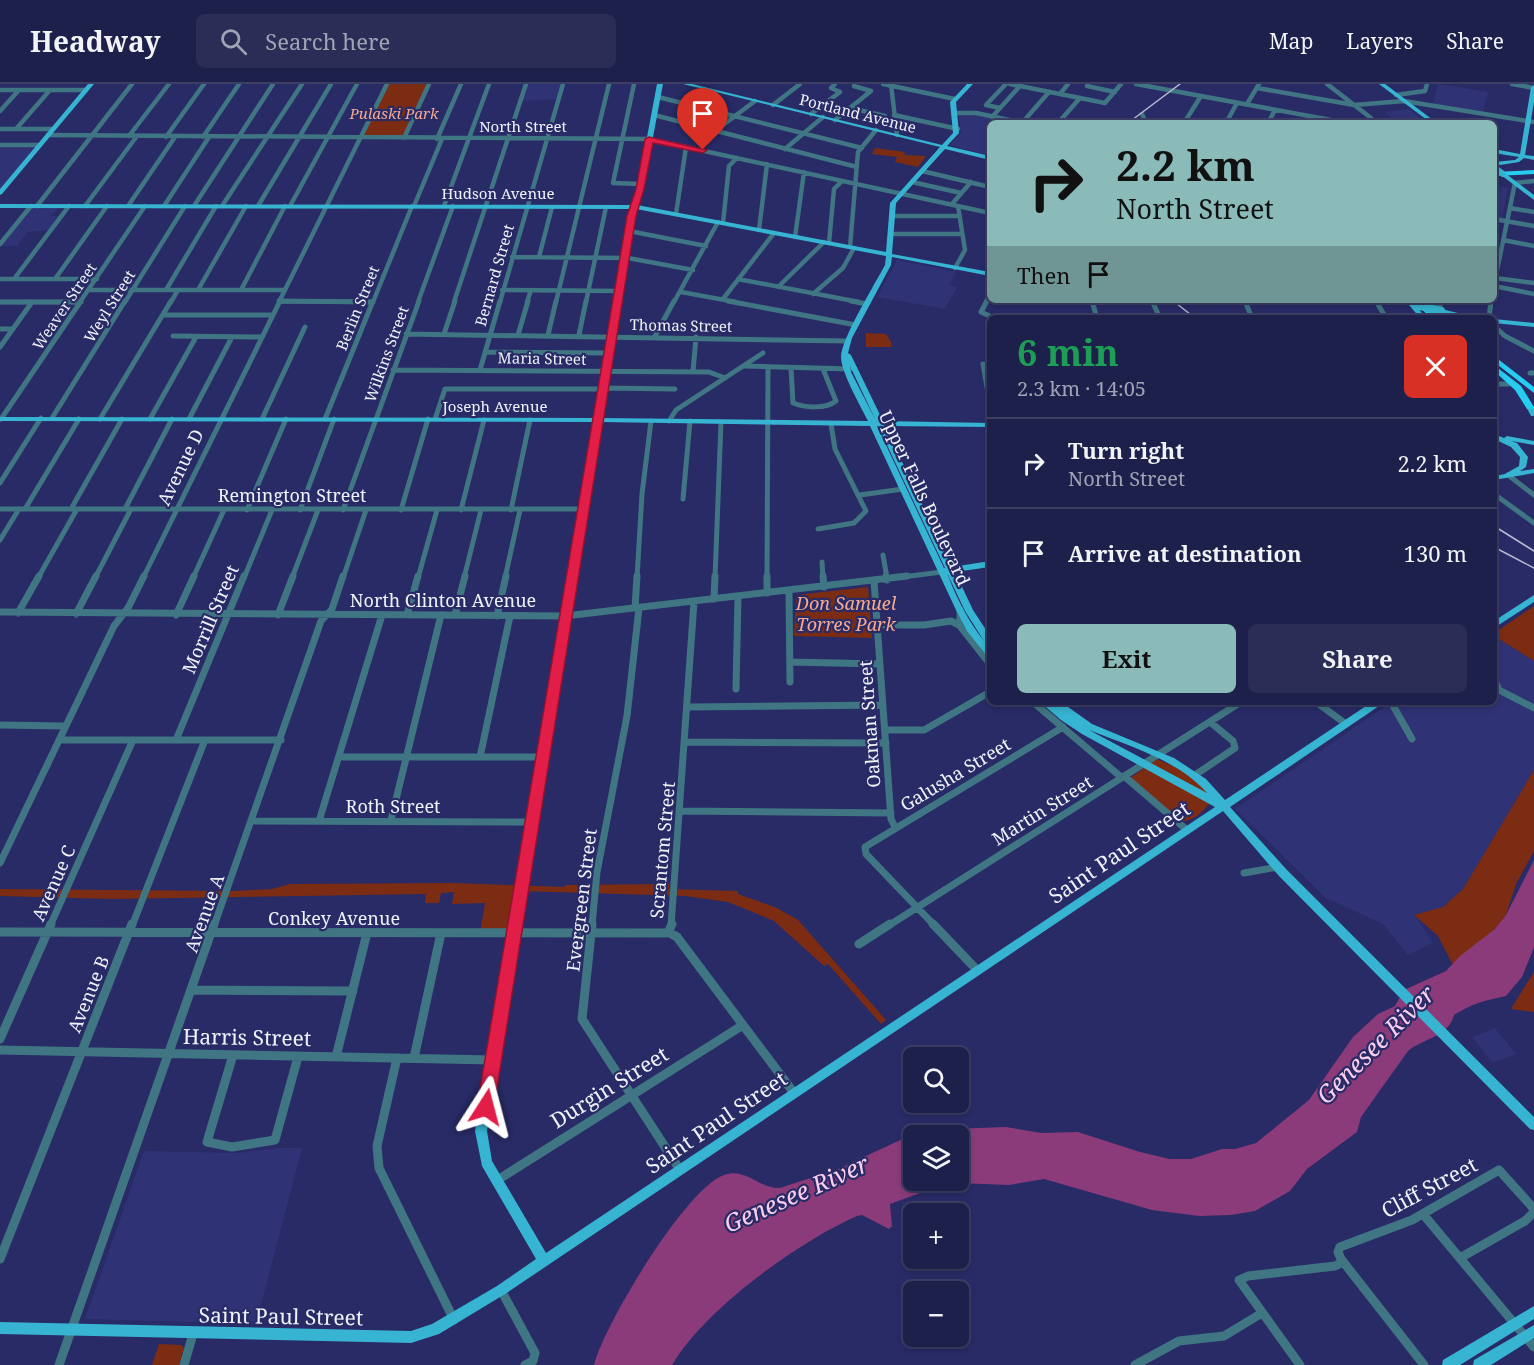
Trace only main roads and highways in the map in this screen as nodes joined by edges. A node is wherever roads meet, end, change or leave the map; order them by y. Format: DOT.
graph roads {
  1 [pos="91,84"];
  2 [pos="660,84"];
  3 [pos="686,84"];
  4 [pos="970,84"];
  5 [pos="1382,84"];
  6 [pos="694,85"];
  7 [pos="1534,88"];
  8 [pos="1430,120"];
  9 [pos="1530,121"];
  10 [pos="944,147"];
  11 [pos="1497,152"];
  12 [pos="1520,156"];
  13 [pos="987,157"];
  14 [pos="1534,158"];
  15 [pos="1497,167"];
  16 [pos="1497,168"];
  17 [pos="1497,170"];
  18 [pos="1534,171"];
  19 [pos="0,193"];
  20 [pos="1534,198"];
  21 [pos="0,206"];
  22 [pos="633,207"];
  23 [pos="890,255"];
  24 [pos="987,273"];
  25 [pos="1417,303"];
  26 [pos="1442,313"];
  27 [pos="1430,315"];
  28 [pos="1497,320"];
  29 [pos="1534,323"];
  30 [pos="1497,361"];
  31 [pos="1497,361"];
  32 [pos="1497,362"];
  33 [pos="1497,371"];
  34 [pos="1497,372"];
  35 [pos="1534,384"];
  36 [pos="1534,391"];
  37 [pos="1534,397"];
  38 [pos="1532,410"];
  39 [pos="1,419"];
  40 [pos="597,420"];
  41 [pos="876,424"];
  42 [pos="987,425"];
  43 [pos="1497,436"];
  44 [pos="1497,436"];
  45 [pos="1534,443"];
  46 [pos="1534,471"];
  47 [pos="1508,476"];
  48 [pos="1497,478"];
  49 [pos="987,564"];
  50 [pos="946,571"];
  51 [pos="1534,598"];
  52 [pos="1497,623"];
  53 [pos="987,640"];
  54 [pos="987,650"];
  55 [pos="1048,705"];
  56 [pos="1059,705"];
  57 [pos="1374,705"];
  58 [pos="1222,806"];
  59 [pos="1534,1125"];
  60 [pos="543,1260"];
  61 [pos="1534,1312"];
  62 [pos="0,1328"];
  63 [pos="1529,1334"];
  64 [pos="1448,1365"];
  65 [pos="1479,1365"];
  1 -- 19 [label="main road"];
  2 -- 22 [label="main road"];
  3 -- 6 [label="main road, Portland Avenue"];
  4 -- 10 [label="main road"];
  5 -- 8 [label="main road"];
  6 -- 10 [label="main road, Portland Avenue"];
  7 -- 9 [label="main road"];
  9 -- 12 [label="main road"];
  10 -- 13 [label="main road, Portland Avenue"];
  10 -- 23 [label="main road, Upper Falls Boulevard"];
  11 -- 12 [label="main road"];
  12 -- 14 [label="main road"];
  12 -- 15 [label="main road"];
  16 -- 18 [label="highway"];
  17 -- 20 [label="main road, bridge"];
  21 -- 22 [label="main road, Hudson Avenue"];
  22 -- 23 [label="main road, Hudson Avenue"];
  22 -- 40 [label="main road"];
  23 -- 24 [label="main road, Hudson Avenue"];
  23 -- 41 [label="main road, Upper Falls Boulevard"];
  25 -- 26 [label="highway"];
  25 -- 26 [label="main road, bridge"];
  25 -- 27 [label="highway"];
  28 -- 29 [label="main road"];
  30 -- 35 [label="highway"];
  31 -- 36 [label="highway"];
  32 -- 37 [label="highway"];
  33 -- 38 [label="highway"];
  34 -- 38 [label="main road"];
  39 -- 40 [label="main road, Joseph Avenue"];
  40 -- 41 [label="main road, Joseph Avenue"];
  40 -- 60 [label="main road"];
  41 -- 42 [label="main road, Joseph Avenue"];
  41 -- 50 [label="main road, Upper Falls Boulevard"];
  41 -- 50 [label="main road, Upper Falls Boulevard"];
  43 -- 45 [label="main road"];
  44 -- 47 [label="main road"];
  46 -- 47 [label="main road"];
  47 -- 48 [label="main road"];
  49 -- 50 [label="main road, North Clinton Avenue"];
  50 -- 53 [label="main road, Upper Falls Boulevard"];
  50 -- 54 [label="main road, Upper Falls Boulevard"];
  51 -- 52 [label="main road"];
  55 -- 58 [label="main road"];
  56 -- 58 [label="main road"];
  57 -- 58 [label="main road, Saint Paul Street"];
  58 -- 59 [label="main road"];
  58 -- 60 [label="main road, Saint Paul Street"];
  60 -- 62 [label="main road, Saint Paul Street"];
  61 -- 64 [label="main road"];
  63 -- 65 [label="main road"];
}
